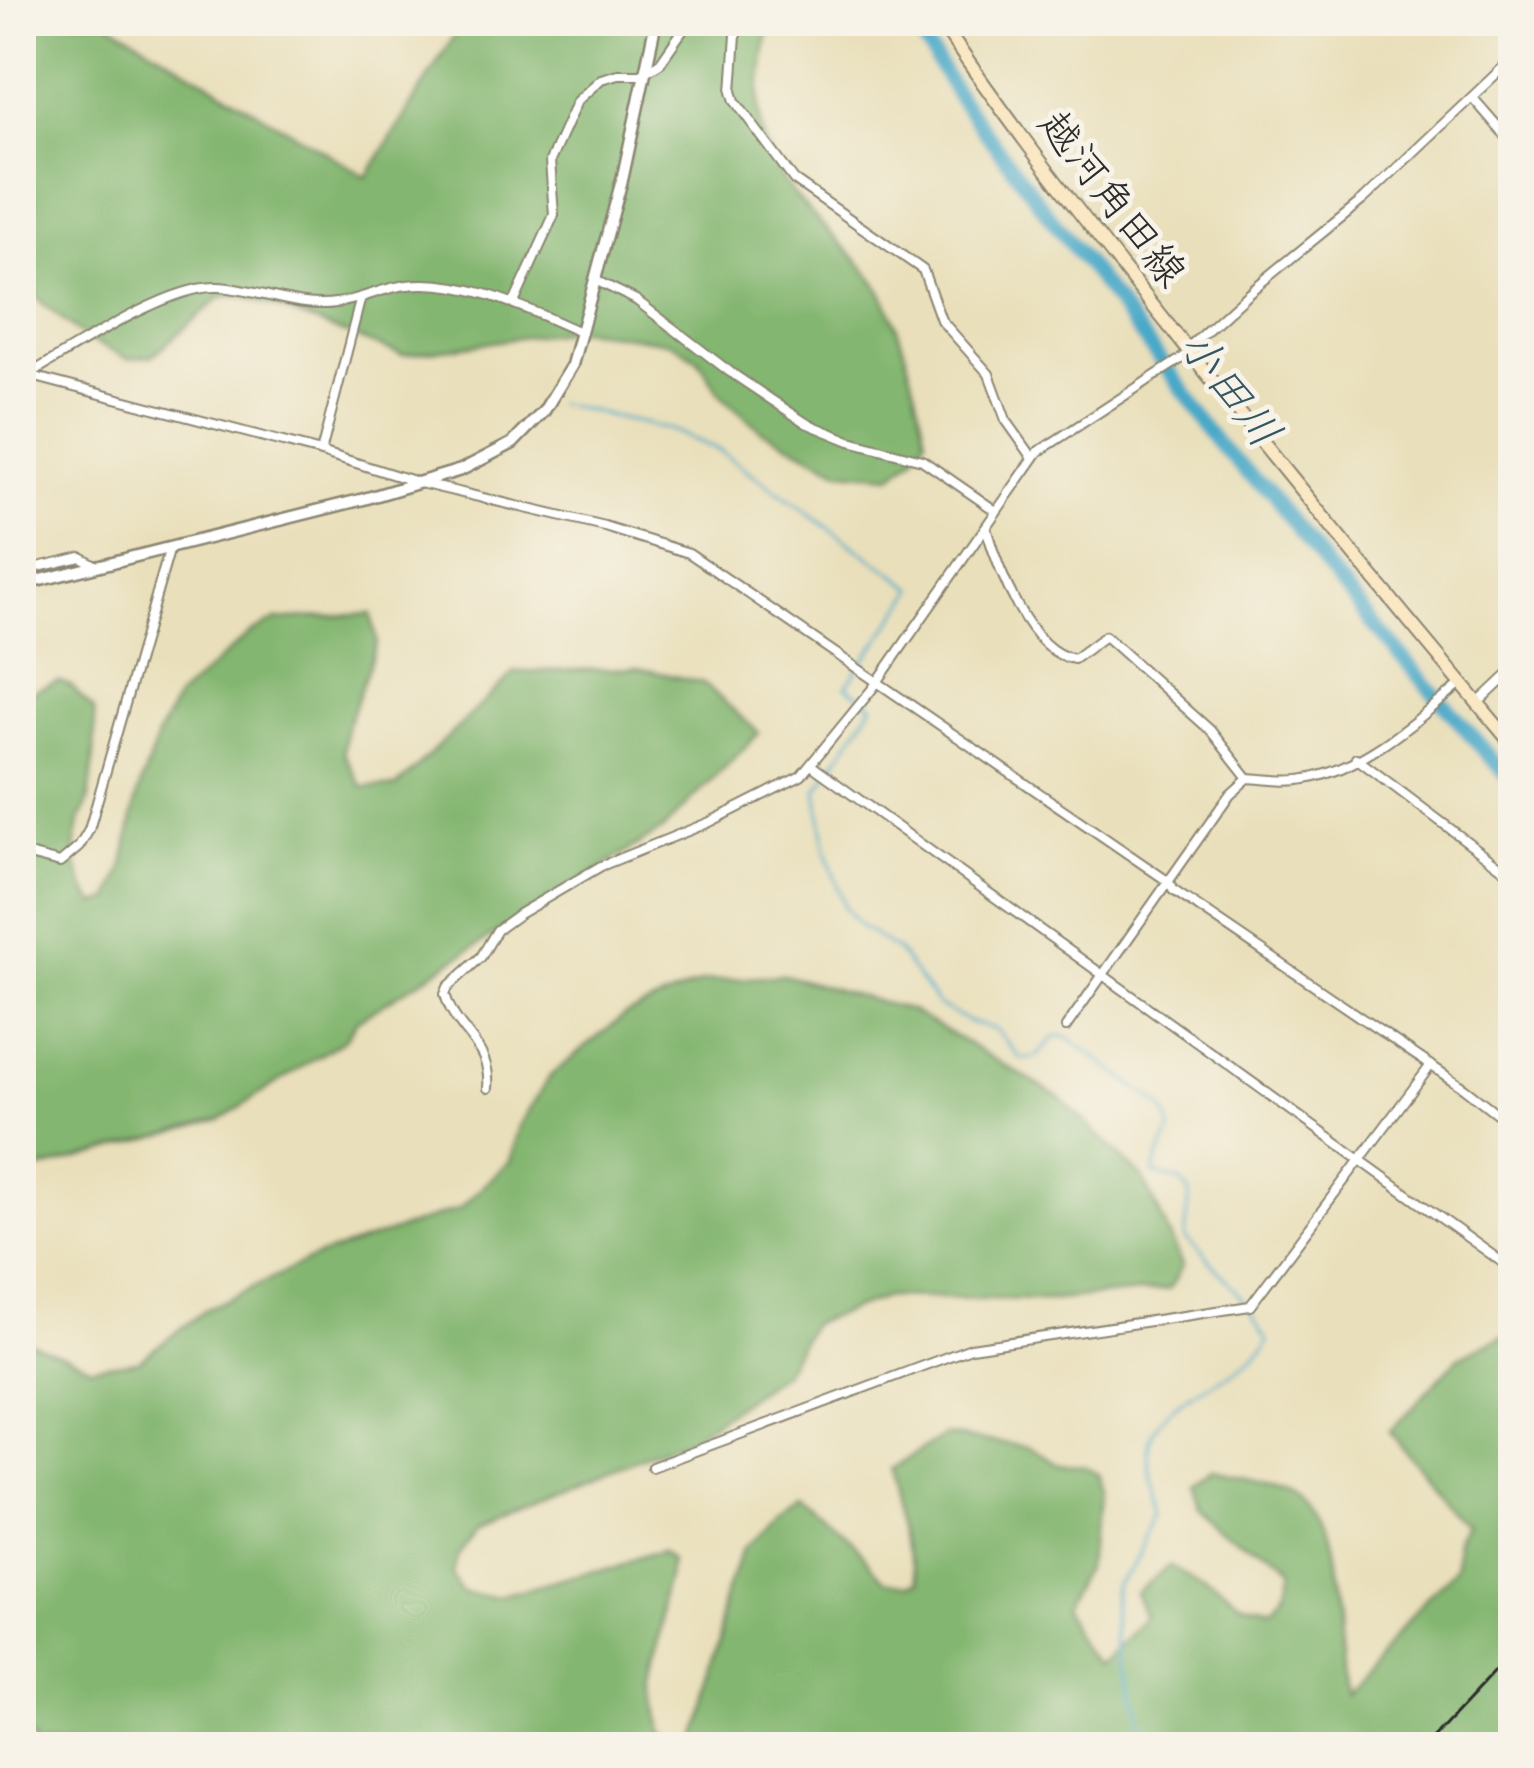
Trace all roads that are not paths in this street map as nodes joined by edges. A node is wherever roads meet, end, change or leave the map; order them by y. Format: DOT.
graph roads {
  1 [pos="656,21"];
  2 [pos="694,21"];
  3 [pos="737,21"];
  4 [pos="940,21"];
  5 [pos="1513,58"];
  6 [pos="642,74"];
  7 [pos="1472,98"];
  8 [pos="1513,144"];
  9 [pos="595,280"];
  10 [pos="362,296"];
  11 [pos="514,303"];
  12 [pos="582,333"];
  13 [pos="1188,351"];
  14 [pos="25,376"];
  15 [pos="321,452"];
  16 [pos="1033,458"];
  17 [pos="420,483"];
  18 [pos="996,511"];
  19 [pos="986,526"];
  20 [pos="169,551"];
  21 [pos="97,566"];
  22 [pos="21,571"];
  23 [pos="21,585"];
  24 [pos="1513,670"];
  25 [pos="876,681"];
  26 [pos="1461,685"];
  27 [pos="1478,703"];
  28 [pos="1513,745"];
  29 [pos="1356,758"];
  30 [pos="811,765"];
  31 [pos="1248,778"];
  32 [pos="21,853"];
  33 [pos="1513,876"];
  34 [pos="1169,882"];
  35 [pos="1103,977"];
  36 [pos="1066,1027"];
  37 [pos="1431,1065"];
  38 [pos="488,1088"];
  39 [pos="1513,1126"];
  40 [pos="1360,1161"];
  41 [pos="1513,1270"];
  42 [pos="652,1467"];
  1 -- 6 [label="street"];
  2 -- 6 [label="street"];
  3 -- 16 [label="street"];
  4 -- 13 [label="main road, 越河角田線"];
  5 -- 7 [label="street"];
  6 -- 9 [label="street"];
  6 -- 11 [label="street"];
  7 -- 8 [label="street"];
  7 -- 13 [label="street"];
  9 -- 12 [label="street"];
  9 -- 18 [label="street"];
  10 -- 11 [label="street"];
  10 -- 14 [label="street"];
  10 -- 15 [label="street"];
  11 -- 12 [label="street"];
  12 -- 17 [label="street"];
  13 -- 16 [label="street"];
  13 -- 26 [label="main road, 越河角田線"];
  14 -- 15 [label="street"];
  15 -- 17 [label="street"];
  16 -- 18 [label="street"];
  17 -- 20 [label="street"];
  17 -- 25 [label="street"];
  18 -- 19 [label="street"];
  19 -- 25 [label="street"];
  19 -- 31 [label="street"];
  20 -- 21 [label="street"];
  20 -- 32 [label="street"];
  21 -- 22 [label="street"];
  21 -- 23 [label="street"];
  24 -- 27 [label="street"];
  25 -- 30 [label="street"];
  25 -- 34 [label="street"];
  26 -- 27 [label="main road, 越河角田線"];
  26 -- 29 [label="street"];
  27 -- 28 [label="main road, 越河角田線"];
  29 -- 31 [label="street"];
  29 -- 33 [label="street"];
  30 -- 35 [label="street"];
  30 -- 38 [label="street"];
  31 -- 34 [label="street"];
  34 -- 35 [label="street"];
  34 -- 37 [label="street"];
  35 -- 36 [label="street"];
  35 -- 40 [label="street"];
  37 -- 39 [label="street"];
  37 -- 40 [label="street"];
  40 -- 41 [label="street"];
  40 -- 42 [label="street"];
}
